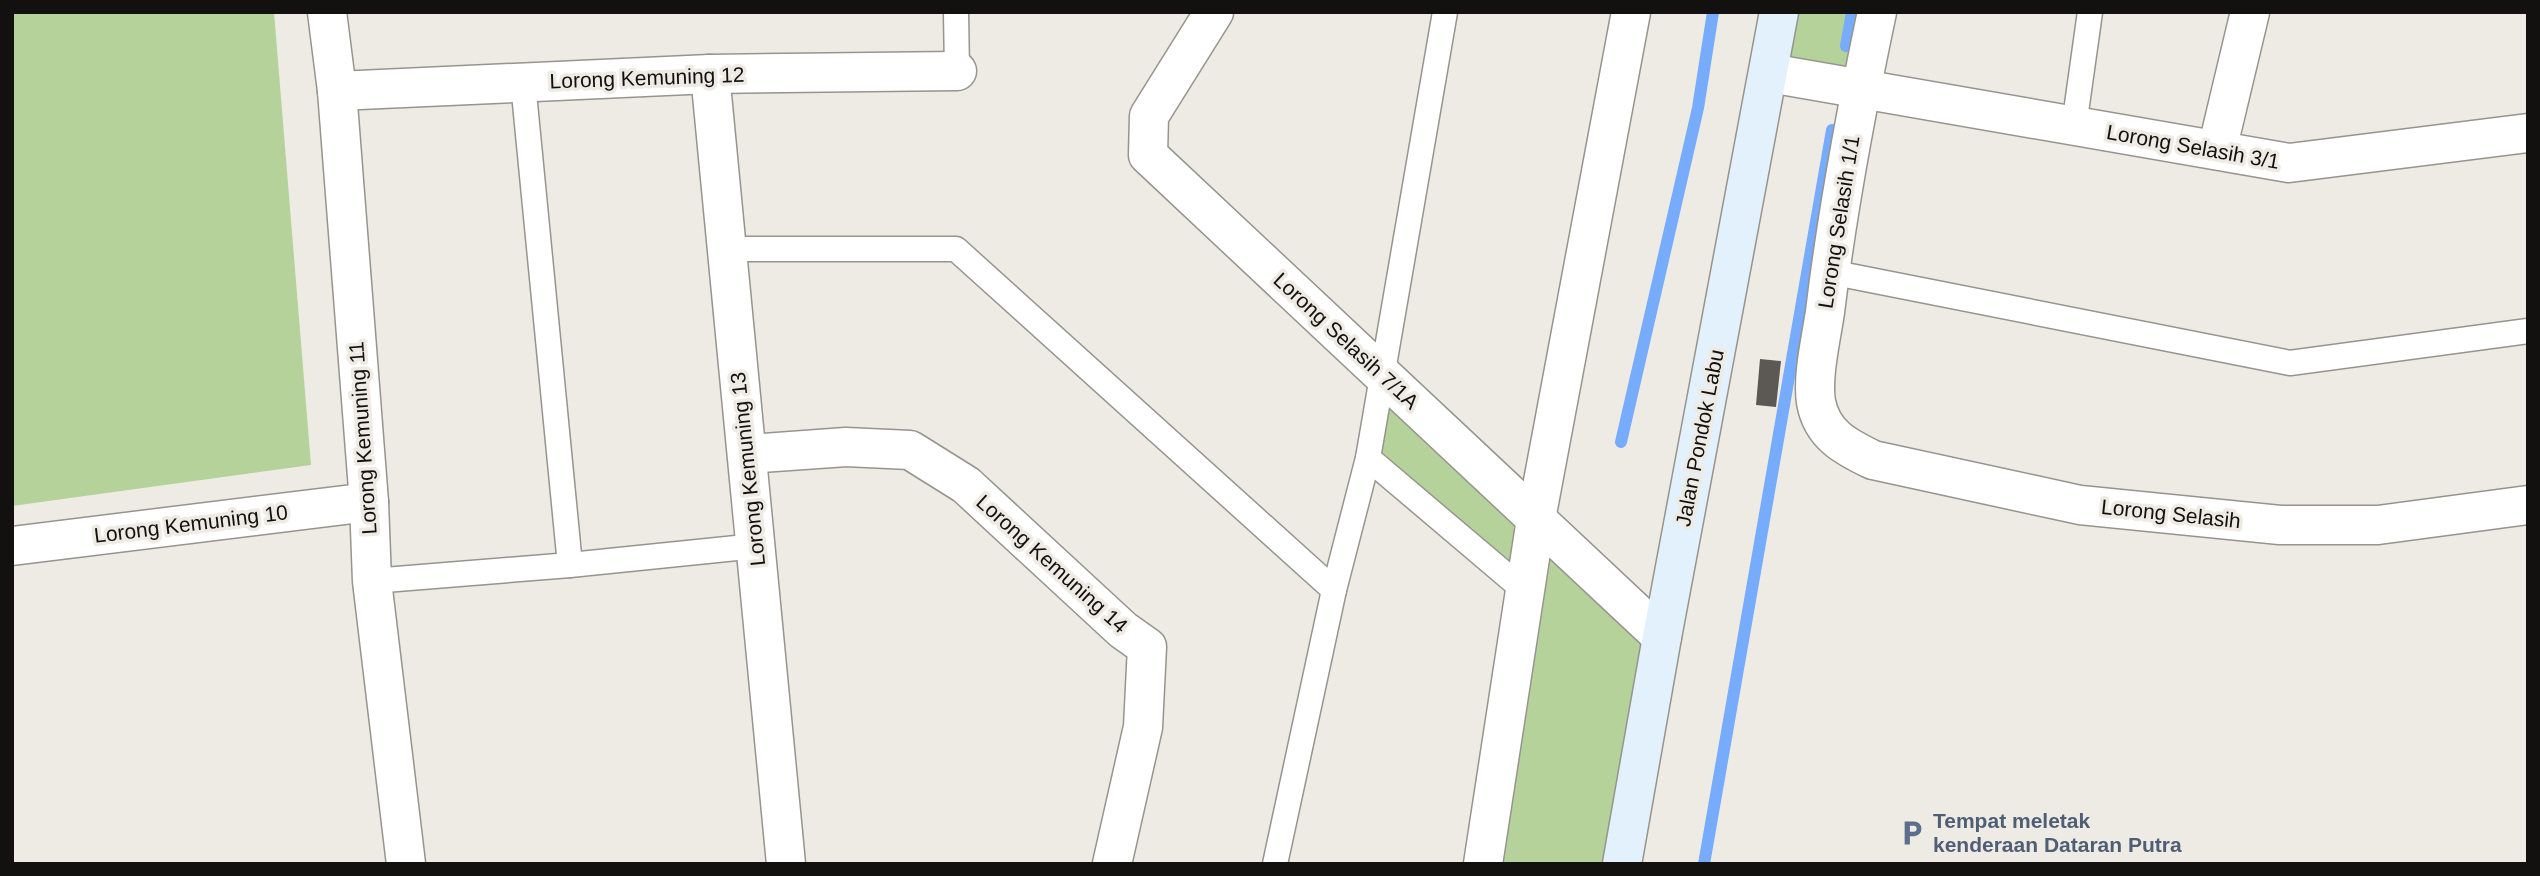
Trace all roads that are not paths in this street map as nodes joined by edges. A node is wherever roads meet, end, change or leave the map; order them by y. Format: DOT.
graph roads {
  1 [pos="327,12"];
  2 [pos="956,12"];
  3 [pos="1214,12"];
  4 [pos="1445,12"];
  5 [pos="1631,12"];
  6 [pos="1779,12"];
  7 [pos="1877,12"];
  8 [pos="2090,12"];
  9 [pos="2250,12"];
  10 [pos="957,71"];
  11 [pos="1769,73"];
  12 [pos="710,74"];
  13 [pos="523,83"];
  14 [pos="1860,90"];
  15 [pos="337,92"];
  16 [pos="2074,126"];
  17 [pos="2528,133"];
  18 [pos="2217,150"];
  19 [pos="725,249"];
  20 [pos="1830,272"];
  21 [pos="2528,331"];
  22 [pos="1383,376"];
  23 [pos="1827,431"];
  24 [pos="747,454"];
  25 [pos="1368,458"];
  26 [pos="369,502"];
  27 [pos="2528,505"];
  28 [pos="1536,519"];
  29 [pos="12,546"];
  30 [pos="756,546"];
  31 [pos="570,565"];
  32 [pos="372,581"];
  33 [pos="1334,590"];
  34 [pos="1525,590"];
  35 [pos="1662,637"];
  36 [pos="778,853"];
  37 [pos="406,864"];
  38 [pos="1112,864"];
  39 [pos="1275,864"];
  40 [pos="1483,864"];
  41 [pos="1622,864"];
  1 -- 15 [label="street, Lorong Kemuning 11"];
  2 -- 10 [label="lane"];
  3 -- 22 [label="street, Lorong Selasih 7/1A"];
  4 -- 22 [label="lane"];
  5 -- 28 [label="street"];
  6 -- 11 [label="main road, Jalan Pondok Labu"];
  7 -- 14 [label="street, Lorong Selasih 1/1"];
  8 -- 16 [label="lane"];
  9 -- 18 [label="street"];
  10 -- 12 [label="street, Lorong Kemuning 12"];
  11 -- 14 [label="street, Lorong Selasih 3/1"];
  11 -- 35 [label="main road, Jalan Pondok Labu"];
  12 -- 13 [label="street, Lorong Kemuning 12"];
  12 -- 19 [label="street, Lorong Kemuning 13"];
  13 -- 15 [label="street, Lorong Kemuning 12"];
  13 -- 31 [label="lane"];
  14 -- 16 [label="street, Lorong Selasih 3/1"];
  14 -- 20 [label="street, Lorong Selasih 1/1"];
  15 -- 26 [label="street, Lorong Kemuning 11"];
  16 -- 18 [label="street, Lorong Selasih 3/1"];
  17 -- 18 [label="street, Lorong Selasih 3/1"];
  19 -- 24 [label="street, Lorong Kemuning 13"];
  19 -- 33 [label="lane"];
  20 -- 21 [label="lane"];
  20 -- 23 [label="street, Lorong Selasih 1/1"];
  22 -- 25 [label="lane"];
  22 -- 28 [label="street, Lorong Selasih 7/1A"];
  23 -- 27 [label="street, Lorong Selasih"];
  24 -- 30 [label="street, Lorong Kemuning 13"];
  24 -- 38 [label="street, Lorong Kemuning 14"];
  25 -- 33 [label="lane"];
  25 -- 34 [label="lane"];
  26 -- 29 [label="street, Lorong Kemuning 10"];
  26 -- 32 [label="street, Lorong Kemuning 11"];
  28 -- 34 [label="street"];
  28 -- 35 [label="street, Lorong Selasih 7/1A"];
  30 -- 31 [label="lane"];
  30 -- 36 [label="street, Lorong Kemuning 13"];
  31 -- 32 [label="lane"];
  32 -- 37 [label="street, Lorong Kemuning 11"];
  33 -- 39 [label="lane"];
  34 -- 40 [label="street"];
  35 -- 41 [label="main road, Jalan Pondok Labu"];
}
